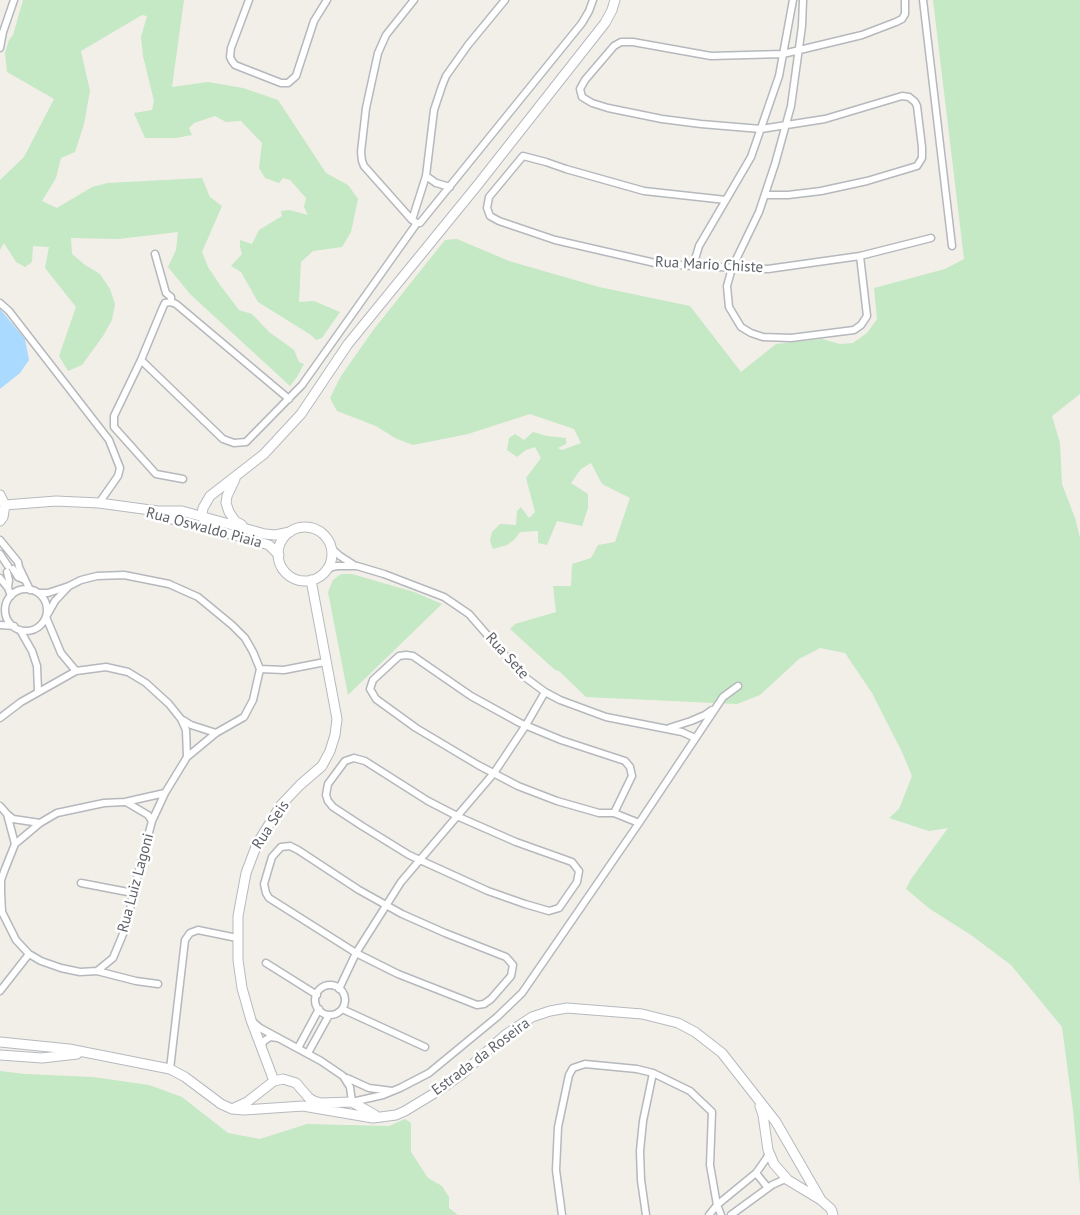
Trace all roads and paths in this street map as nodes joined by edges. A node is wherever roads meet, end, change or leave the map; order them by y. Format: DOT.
graph roads {
  1 [pos="14,0"];
  2 [pos="250,0"];
  3 [pos="327,0"];
  4 [pos="414,0"];
  5 [pos="505,0"];
  6 [pos="593,0"];
  7 [pos="615,0"];
  8 [pos="792,0"];
  9 [pos="803,0"];
  10 [pos="905,0"];
  11 [pos="923,0"];
  12 [pos="2,32"];
  13 [pos="0,48"];
  14 [pos="798,51"];
  15 [pos="783,54"];
  16 [pos="786,126"];
  17 [pos="761,129"];
  18 [pos="426,176"];
  19 [pos="450,187"];
  20 [pos="765,194"];
  21 [pos="726,200"];
  22 [pos="414,222"];
  23 [pos="931,238"];
  24 [pos="952,246"];
  25 [pos="155,254"];
  26 [pos="860,256"];
  27 [pos="693,266"];
  28 [pos="732,268"];
  29 [pos="168,302"];
  30 [pos="0,303"];
  31 [pos="141,360"];
  32 [pos="289,399"];
  33 [pos="236,476"];
  34 [pos="183,480"];
  35 [pos="0,495"];
  36 [pos="210,496"];
  37 [pos="99,502"];
  38 [pos="5,506"];
  39 [pos="127,507"];
  40 [pos="182,511"];
  41 [pos="202,515"];
  42 [pos="0,521"];
  43 [pos="249,529"];
  44 [pos="290,532"];
  45 [pos="224,533"];
  46 [pos="0,540"];
  47 [pos="331,548"];
  48 [pos="9,552"];
  49 [pos="279,555"];
  50 [pos="1,556"];
  51 [pos="357,566"];
  52 [pos="0,568"];
  53 [pos="11,568"];
  54 [pos="328,568"];
  55 [pos="0,578"];
  56 [pos="24,580"];
  57 [pos="311,580"];
  58 [pos="69,586"];
  59 [pos="8,588"];
  60 [pos="30,590"];
  61 [pos="39,593"];
  62 [pos="11,596"];
  63 [pos="3,609"];
  64 [pos="46,617"];
  65 [pos="0,625"];
  66 [pos="17,628"];
  67 [pos="325,662"];
  68 [pos="260,669"];
  69 [pos="76,671"];
  70 [pos="738,686"];
  71 [pos="38,692"];
  72 [pos="545,692"];
  73 [pos="717,706"];
  74 [pos="0,718"];
  75 [pos="182,719"];
  76 [pos="526,725"];
  77 [pos="663,729"];
  78 [pos="216,733"];
  79 [pos="695,738"];
  80 [pos="187,757"];
  81 [pos="494,773"];
  82 [pos="165,793"];
  83 [pos="125,802"];
  84 [pos="0,806"];
  85 [pos="614,813"];
  86 [pos="6,814"];
  87 [pos="459,817"];
  88 [pos="152,821"];
  89 [pos="40,823"];
  90 [pos="639,823"];
  91 [pos="15,844"];
  92 [pos="418,861"];
  93 [pos="81,883"];
  94 [pos="133,893"];
  95 [pos="386,905"];
  96 [pos="237,938"];
  97 [pos="356,953"];
  98 [pos="29,954"];
  99 [pos="266,963"];
  100 [pos="98,971"];
  101 [pos="158,984"];
  102 [pos="339,989"];
  103 [pos="0,991"];
  104 [pos="317,995"];
  105 [pos="342,1009"];
  106 [pos="319,1010"];
  107 [pos="329,1015"];
  108 [pos="251,1020"];
  109 [pos="282,1039"];
  110 [pos="0,1042"];
  111 [pos="425,1047"];
  112 [pos="261,1048"];
  113 [pos="298,1048"];
  114 [pos="308,1053"];
  115 [pos="0,1055"];
  116 [pos="99,1055"];
  117 [pos="170,1069"];
  118 [pos="653,1074"];
  119 [pos="343,1076"];
  120 [pos="274,1081"];
  121 [pos="264,1088"];
  122 [pos="393,1091"];
  123 [pos="305,1093"];
  124 [pos="352,1102"];
  125 [pos="759,1102"];
  126 [pos="303,1106"];
  127 [pos="271,1108"];
  128 [pos="232,1109"];
  129 [pos="338,1112"];
  130 [pos="380,1117"];
  131 [pos="783,1135"];
  132 [pos="765,1137"];
  133 [pos="769,1153"];
  134 [pos="801,1167"];
  135 [pos="756,1173"];
  136 [pos="788,1180"];
  137 [pos="768,1188"];
  138 [pos="821,1200"];
  139 [pos="717,1205"];
  140 [pos="562,1215"];
  141 [pos="646,1215"];
  142 [pos="709,1215"];
  143 [pos="721,1215"];
  144 [pos="731,1215"];
  145 [pos="833,1215"];
  1 -- 12 [label="street"];
  2 -- 3 [label="street"];
  4 -- 22 [label="street"];
  5 -- 18 [label="street"];
  6 -- 19 [label="street"];
  7 -- 33 [label="street"];
  8 -- 15 [label="street"];
  9 -- 14 [label="street"];
  10 -- 14 [label="street"];
  11 -- 24 [label="street"];
  12 -- 13 [label="street"];
  14 -- 15 [label="street"];
  14 -- 16 [label="street"];
  15 -- 17 [label="street"];
  15 -- 17 [label="street"];
  16 -- 17 [label="street"];
  16 -- 20 [label="street"];
  16 -- 20 [label="street"];
  17 -- 21 [label="street"];
  18 -- 19 [label="street"];
  18 -- 22 [label="street"];
  19 -- 22 [label="street"];
  20 -- 28 [label="street"];
  21 -- 27 [label="street"];
  21 -- 27 [label="street, Rua Mario Chiste"];
  22 -- 32 [label="street"];
  23 -- 26 [label="street, Rua Mario Chiste"];
  25 -- 29 [label="street"];
  26 -- 28 [label="street, Rua Mario Chiste"];
  26 -- 28 [label="street"];
  27 -- 28 [label="street, Rua Mario Chiste"];
  29 -- 31 [label="street"];
  29 -- 32 [label="street"];
  30 -- 37 [label="street"];
  31 -- 32 [label="street"];
  31 -- 34 [label="street"];
  33 -- 36 [label="street"];
  33 -- 43 [label="street"];
  35 -- 38 [label="street"];
  36 -- 40 [label="street"];
  36 -- 41 [label="street"];
  37 -- 38 [label="street, Rua Oswaldo Piaia"];
  37 -- 39 [label="street, Rua Oswaldo Piaia"];
  38 -- 42 [label="street"];
  39 -- 40 [label="street, Rua Oswaldo Piaia"];
  39 -- 45 [label="street, Rua Oswaldo Piaia"];
  40 -- 41 [label="street, Rua Oswaldo Piaia"];
  41 -- 43 [label="street, Rua Oswaldo Piaia"];
  41 -- 45 [label="street"];
  43 -- 44 [label="street, Rua Oswaldo Piaia"];
  44 -- 47 [label="street"];
  44 -- 49 [label="street"];
  45 -- 49 [label="street, Rua Oswaldo Piaia"];
  46 -- 48 [label="street"];
  47 -- 51 [label="street, Rua Sete"];
  47 -- 54 [label="street"];
  48 -- 53 [label="street"];
  48 -- 56 [label="street"];
  49 -- 57 [label="street"];
  50 -- 52 [label="street"];
  50 -- 53 [label="street"];
  51 -- 54 [label="street, Rua Sete"];
  51 -- 72 [label="street, Rua Sete"];
  53 -- 56 [label="street"];
  53 -- 59 [label="street"];
  54 -- 57 [label="street"];
  55 -- 59 [label="street"];
  56 -- 60 [label="street"];
  57 -- 67 [label="street, Rua Seis"];
  58 -- 61 [label="street"];
  58 -- 64 [label="street"];
  58 -- 68 [label="street"];
  59 -- 62 [label="street"];
  60 -- 61 [label="street"];
  60 -- 62 [label="street"];
  61 -- 64 [label="street"];
  62 -- 63 [label="street"];
  63 -- 66 [label="street"];
  64 -- 66 [label="street"];
  64 -- 69 [label="street"];
  65 -- 66 [label="street"];
  66 -- 71 [label="street"];
  67 -- 68 [label="street"];
  67 -- 96 [label="street, Rua Seis"];
  68 -- 78 [label="street"];
  69 -- 71 [label="street"];
  69 -- 75 [label="street"];
  70 -- 73 [label="street"];
  71 -- 74 [label="street"];
  72 -- 76 [label="street"];
  72 -- 77 [label="street, Rua Sete"];
  73 -- 77 [label="street"];
  73 -- 79 [label="street"];
  75 -- 78 [label="street"];
  75 -- 80 [label="street"];
  76 -- 81 [label="street"];
  76 -- 81 [label="street"];
  76 -- 85 [label="street"];
  77 -- 79 [label="street, Rua Sete"];
  78 -- 80 [label="street"];
  79 -- 90 [label="street"];
  80 -- 82 [label="street"];
  81 -- 85 [label="street"];
  81 -- 87 [label="street"];
  82 -- 83 [label="street"];
  82 -- 88 [label="street"];
  83 -- 88 [label="street, Rua Luiz Lagoni"];
  83 -- 89 [label="street"];
  84 -- 86 [label="street"];
  85 -- 90 [label="street"];
  86 -- 89 [label="street"];
  86 -- 91 [label="street"];
  87 -- 92 [label="street"];
  87 -- 92 [label="street"];
  87 -- 92 [label="street"];
  88 -- 94 [label="street, Rua Luiz Lagoni"];
  89 -- 91 [label="street"];
  90 -- 122 [label="street"];
  91 -- 98 [label="street"];
  92 -- 95 [label="street"];
  93 -- 94 [label="street"];
  94 -- 100 [label="street, Rua Luiz Lagoni"];
  95 -- 97 [label="street"];
  95 -- 97 [label="street"];
  95 -- 97 [label="street"];
  96 -- 108 [label="street, Rua Seis"];
  96 -- 117 [label="street"];
  97 -- 102 [label="street"];
  98 -- 100 [label="street"];
  98 -- 103 [label="street"];
  99 -- 104 [label="street"];
  100 -- 101 [label="street"];
  102 -- 104 [label="street"];
  102 -- 105 [label="street"];
  104 -- 106 [label="street"];
  105 -- 107 [label="street"];
  105 -- 111 [label="street"];
  106 -- 107 [label="street"];
  106 -- 113 [label="street"];
  107 -- 114 [label="street"];
  108 -- 109 [label="street"];
  108 -- 112 [label="street, Rua Seis"];
  109 -- 112 [label="street"];
  109 -- 113 [label="street"];
  110 -- 116 [label="street"];
  112 -- 120 [label="street, Rua Seis"];
  113 -- 114 [label="street"];
  114 -- 119 [label="street"];
  115 -- 116 [label="street"];
  116 -- 117 [label="street"];
  117 -- 128 [label="street"];
  118 -- 139 [label="street"];
  118 -- 140 [label="street"];
  118 -- 141 [label="street"];
  119 -- 122 [label="street"];
  119 -- 124 [label="street"];
  120 -- 121 [label="street"];
  120 -- 123 [label="street"];
  121 -- 127 [label="street"];
  121 -- 128 [label="street"];
  122 -- 124 [label="street"];
  123 -- 124 [label="street"];
  123 -- 126 [label="street"];
  124 -- 129 [label="street"];
  124 -- 130 [label="street"];
  125 -- 130 [label="street, Estrada da Roseira"];
  125 -- 131 [label="street, Estrada da Roseira"];
  125 -- 132 [label="street, Estrada da Roseira"];
  126 -- 127 [label="street, Estrada da Roseira"];
  126 -- 129 [label="street, Estrada da Roseira"];
  127 -- 128 [label="street, Estrada da Roseira"];
  129 -- 130 [label="street, Estrada da Roseira"];
  131 -- 132 [label="street"];
  131 -- 134 [label="street, Estrada da Roseira"];
  132 -- 133 [label="street, Estrada da Roseira"];
  133 -- 135 [label="street"];
  133 -- 136 [label="street, Estrada da Roseira"];
  134 -- 136 [label="street"];
  134 -- 138 [label="street, Estrada da Roseira"];
  135 -- 137 [label="street"];
  135 -- 139 [label="street"];
  136 -- 137 [label="street"];
  136 -- 138 [label="street, Estrada da Roseira"];
  137 -- 144 [label="street"];
  138 -- 145 [label="street, Estrada da Roseira"];
  139 -- 142 [label="street"];
  139 -- 143 [label="street"];
}
